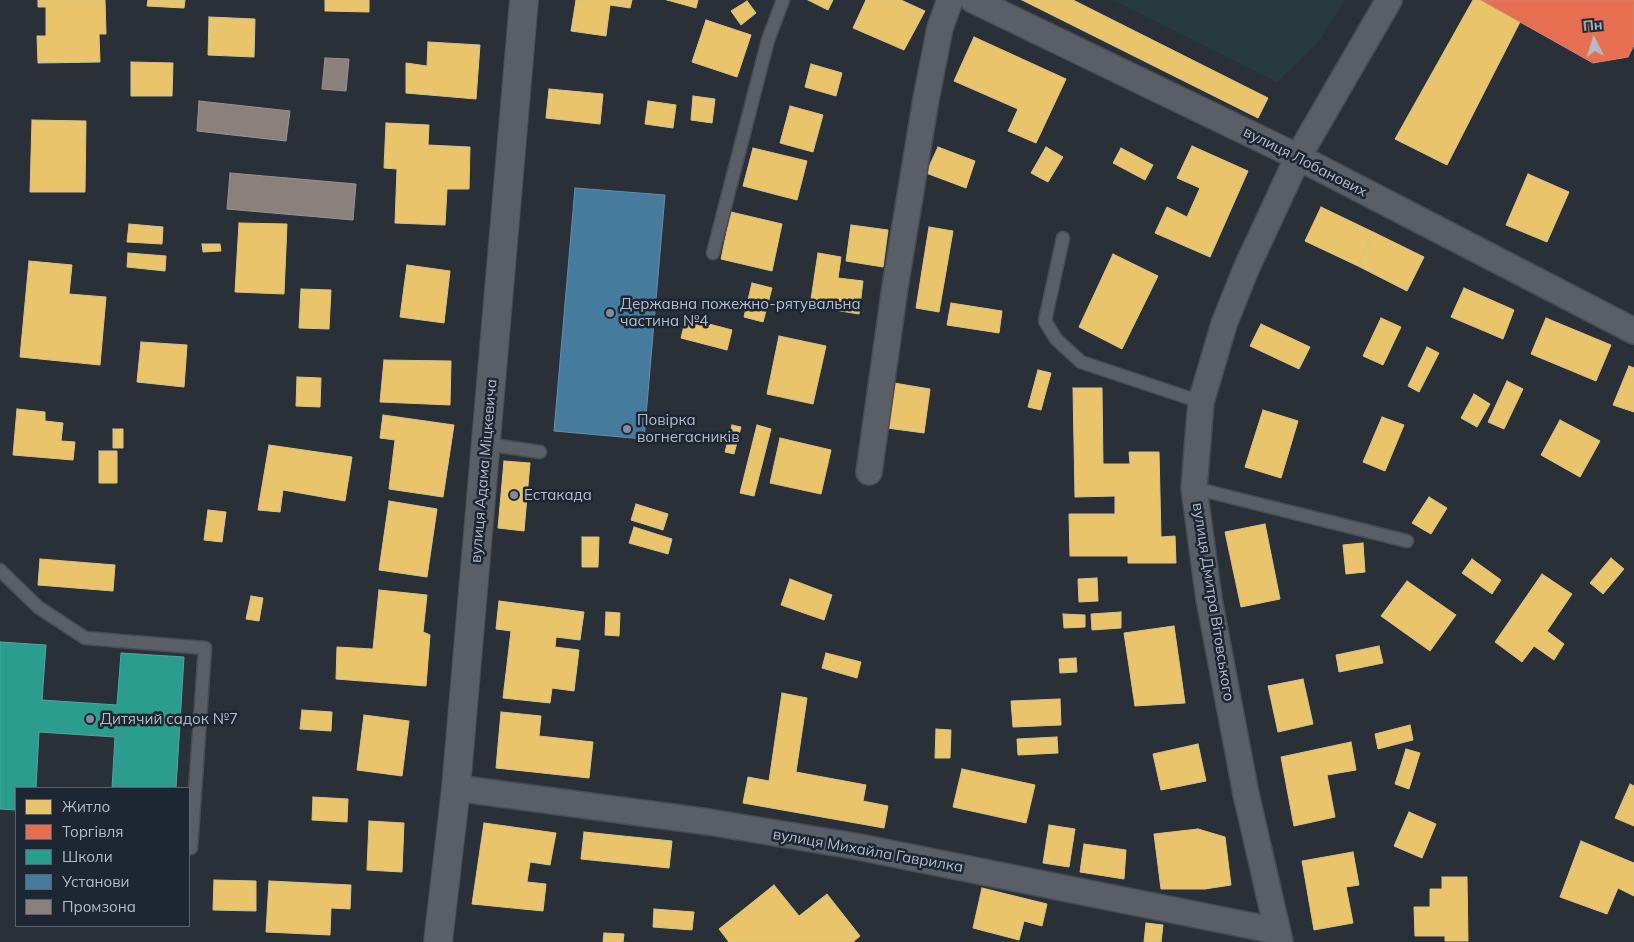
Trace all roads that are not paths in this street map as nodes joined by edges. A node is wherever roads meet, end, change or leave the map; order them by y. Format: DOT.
graph roads {
  1 [pos="524,0"];
  2 [pos="783,0"];
  3 [pos="950,0"];
  4 [pos="973,0"];
  5 [pos="1389,0"];
  6 [pos="1298,157"];
  7 [pos="1063,238"];
  8 [pos="713,253"];
  9 [pos="1634,330"];
  10 [pos="1201,402"];
  11 [pos="486,444"];
  12 [pos="540,452"];
  13 [pos="869,472"];
  14 [pos="1194,488"];
  15 [pos="1406,540"];
  16 [pos="0,570"];
  17 [pos="456,788"];
  18 [pos="190,848"];
  19 [pos="1278,936"];
  20 [pos="438,942"];
  1 -- 11 [label="street, вулиця Адама Міцкевича"];
  2 -- 8 [label="lane"];
  3 -- 13 [label="street"];
  4 -- 6 [label="street, вулиця Лобанових"];
  5 -- 6 [label="street, вулиця Дмитра Вітовського"];
  6 -- 9 [label="street, вулиця Лобанових"];
  6 -- 10 [label="street, вулиця Дмитра Вітовського"];
  7 -- 10 [label="lane"];
  10 -- 14 [label="street, вулиця Дмитра Вітовського"];
  11 -- 12 [label="lane"];
  11 -- 17 [label="street, вулиця Адама Міцкевича"];
  14 -- 15 [label="lane"];
  14 -- 19 [label="street, вулиця Дмитра Вітовського"];
  16 -- 18 [label="lane"];
  17 -- 19 [label="street, вулиця Михайла Гаврилка"];
  17 -- 20 [label="street, вулиця Адама Міцкевича"];
}
